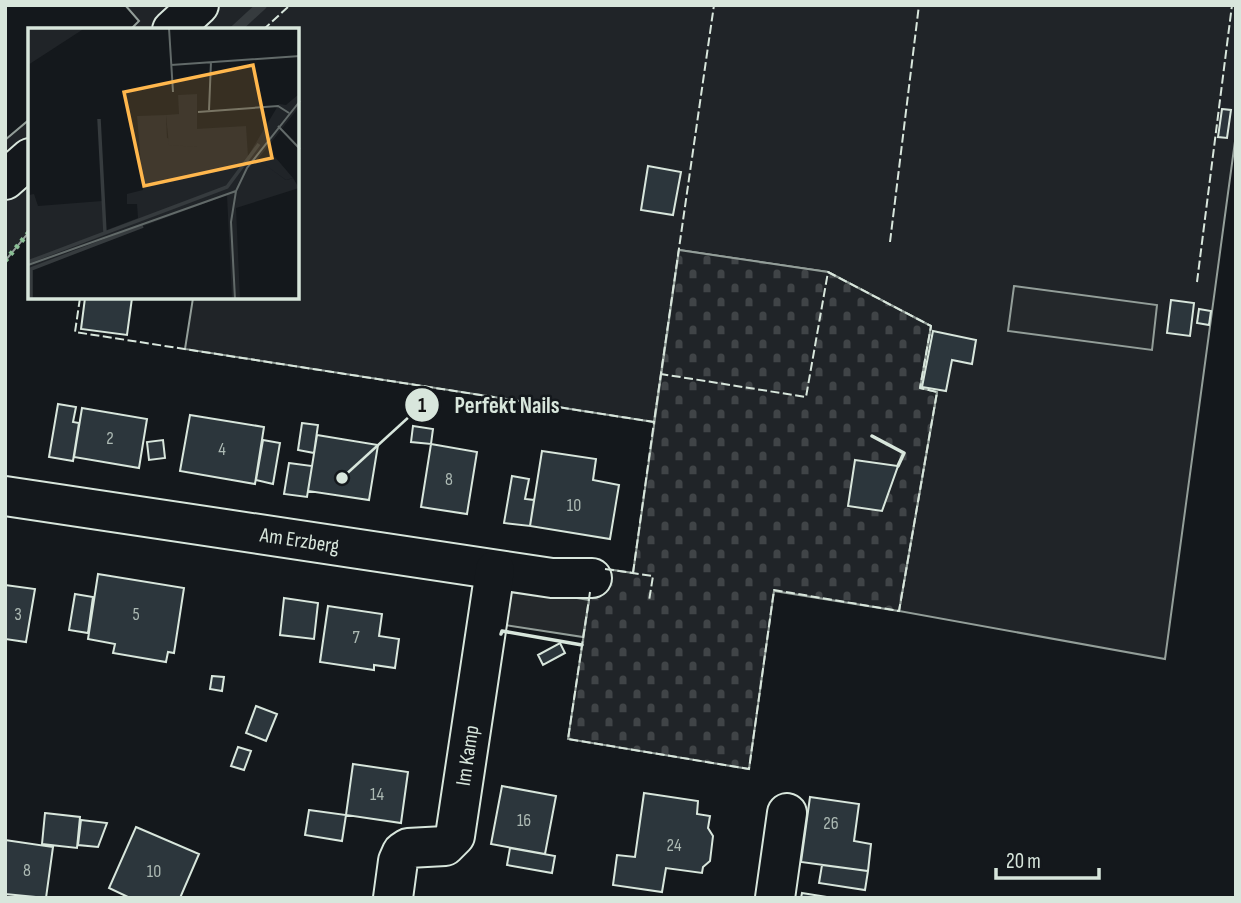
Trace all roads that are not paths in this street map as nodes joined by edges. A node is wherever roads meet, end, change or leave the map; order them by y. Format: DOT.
graph roads {
  1 [pos="199,5"];
  2 [pos="174,28"];
  3 [pos="28,160"];
  4 [pos="5,180"];
  5 [pos="5,496"];
  6 [pos="495,570"];
  7 [pos="592,578"];
  8 [pos="787,813"];
  9 [pos="393,898"];
  10 [pos="775,898"];
  1 -- 2 [label="street"];
  3 -- 4 [label="street"];
  5 -- 6 [label="street, Am Erzberg"];
  6 -- 7 [label="street, Am Erzberg"];
  6 -- 9 [label="street, Im Kamp"];
  8 -- 10 [label="street"];
}
